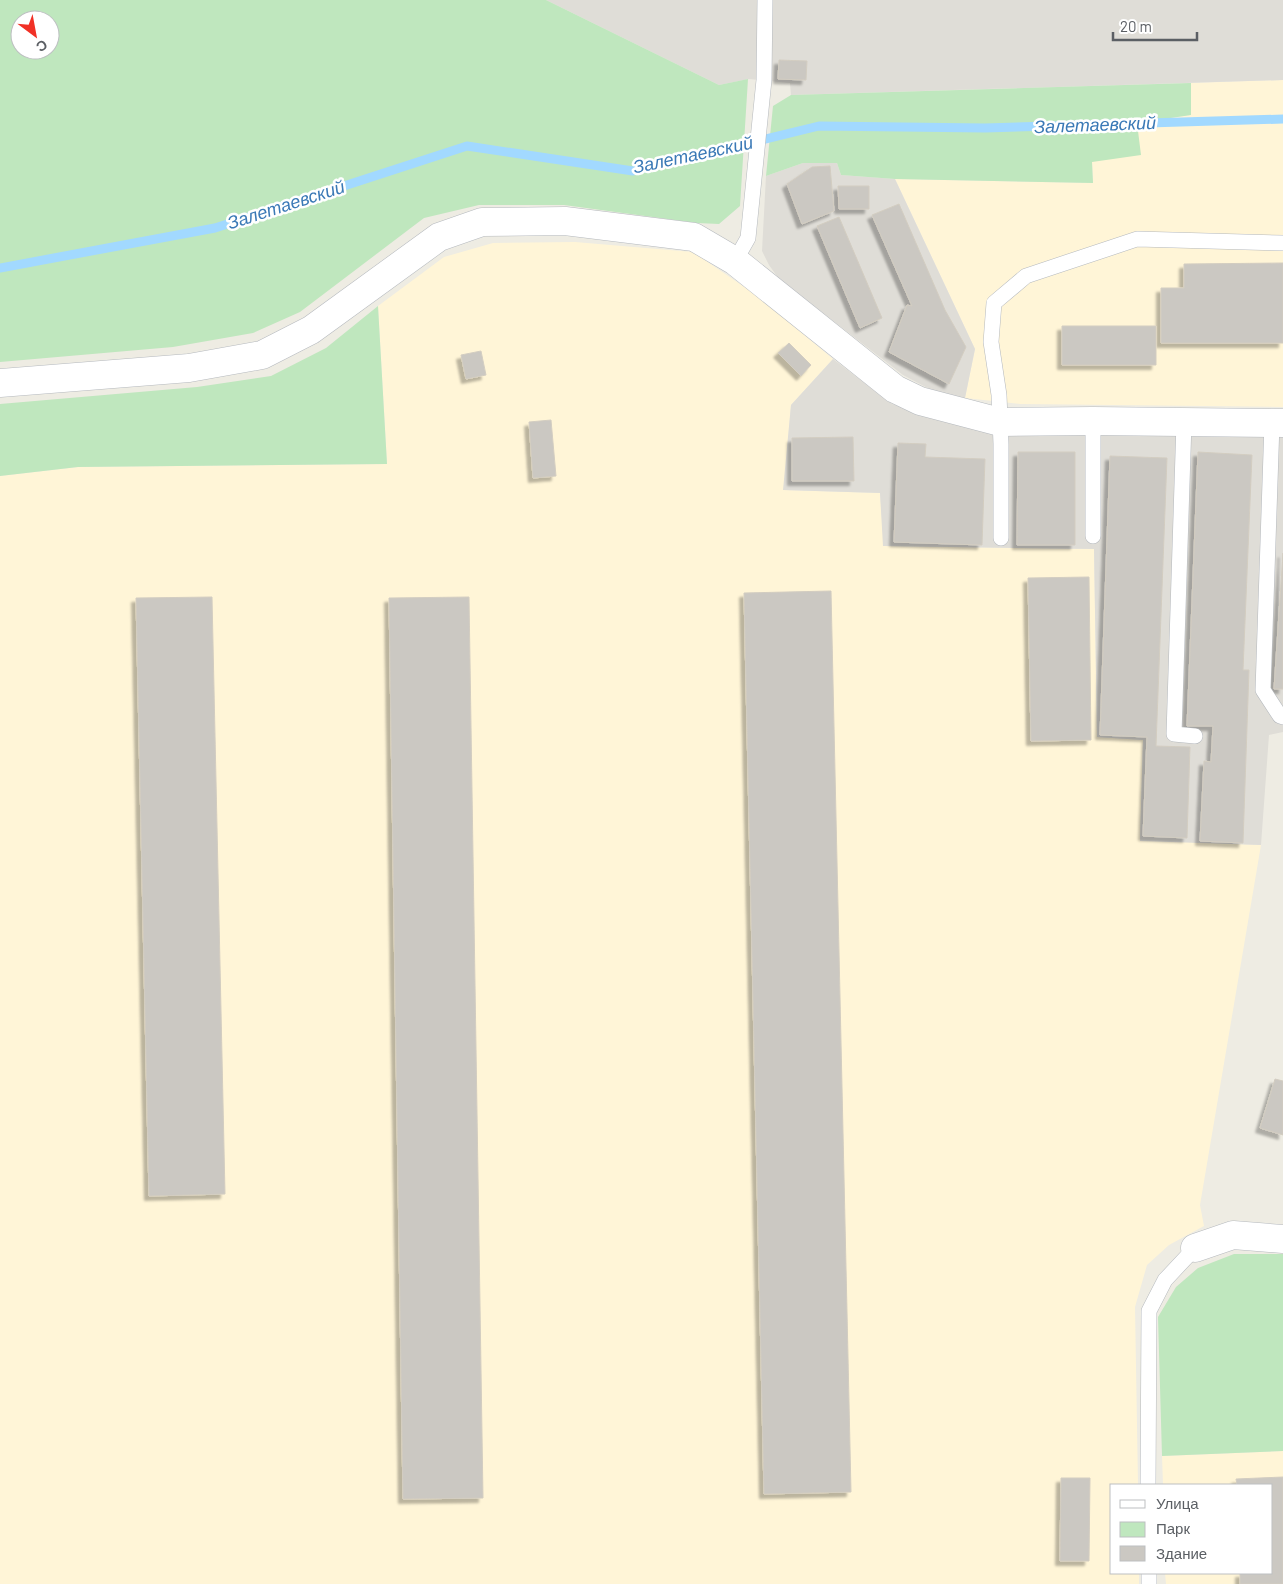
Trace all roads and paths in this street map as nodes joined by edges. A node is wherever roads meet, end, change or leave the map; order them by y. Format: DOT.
graph roads {
  1 [pos="765,0"];
  2 [pos="1283,243"];
  3 [pos="735,261"];
  4 [pos="0,383"];
  5 [pos="1093,421"];
  6 [pos="1000,422"];
  7 [pos="1184,422"];
  8 [pos="1277,423"];
  9 [pos="1092,536"];
  10 [pos="1001,538"];
  11 [pos="1283,717"];
  12 [pos="1196,736"];
  13 [pos="1283,1239"];
  14 [pos="1195,1248"];
  15 [pos="1148,1484"];
  1 -- 3 [label="lane"];
  2 -- 6 [label="lane"];
  3 -- 4 [label="street"];
  3 -- 6 [label="street"];
  5 -- 6 [label="street"];
  5 -- 7 [label="street"];
  5 -- 9 [label="lane"];
  6 -- 10 [label="lane"];
  7 -- 8 [label="street"];
  7 -- 12 [label="lane"];
  8 -- 11 [label="lane"];
  13 -- 14 [label="street"];
  14 -- 15 [label="lane"];
}
